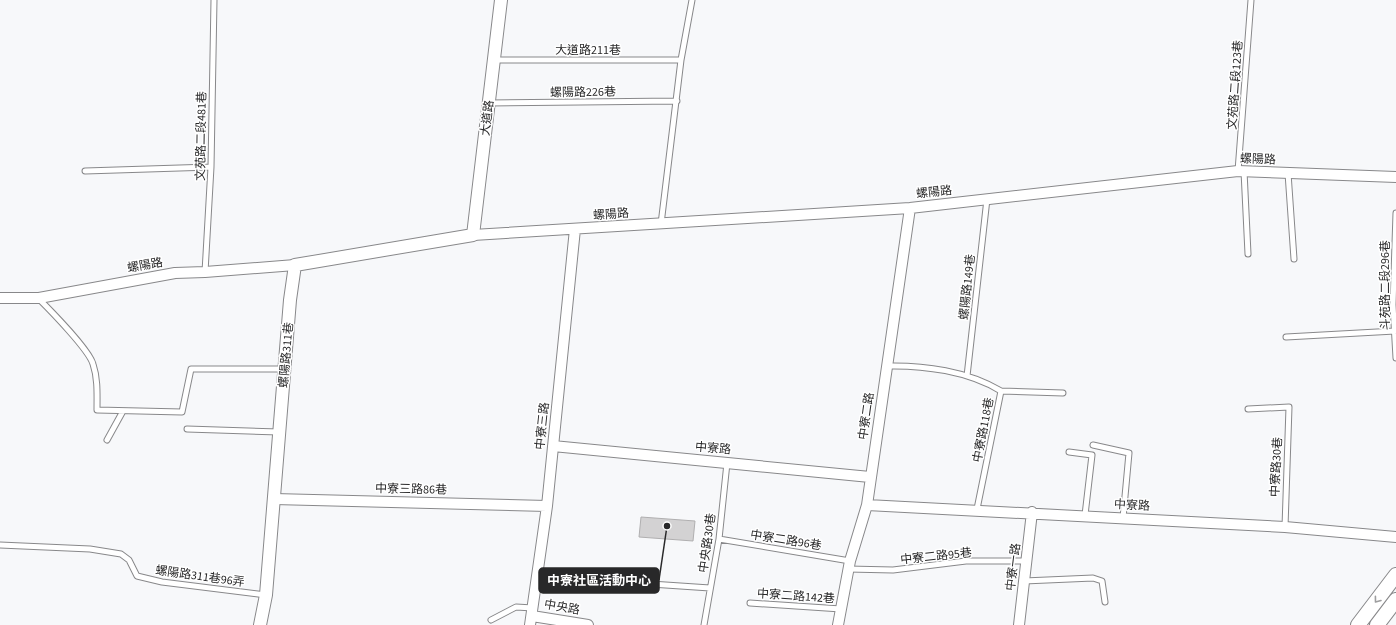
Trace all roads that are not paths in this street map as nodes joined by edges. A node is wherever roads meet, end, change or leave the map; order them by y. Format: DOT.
graph roads {
  1 [pos="214,0"];
  2 [pos="501,0"];
  3 [pos="692,0"];
  4 [pos="1251,0"];
  5 [pos="494,60"];
  6 [pos="681,60"];
  7 [pos="677,102"];
  8 [pos="489,103"];
  9 [pos="211,167"];
  10 [pos="85,171"];
  11 [pos="1241,171"];
  12 [pos="1288,173"];
  13 [pos="1396,177"];
  14 [pos="987,199"];
  15 [pos="910,208"];
  16 [pos="1396,212"];
  17 [pos="661,224"];
  18 [pos="575,229"];
  19 [pos="473,235"];
  20 [pos="1248,254"];
  21 [pos="1294,259"];
  22 [pos="295,265"];
  23 [pos="205,272"];
  24 [pos="0,298"];
  25 [pos="39,298"];
  26 [pos="1395,331"];
  27 [pos="1286,338"];
  28 [pos="1396,358"];
  29 [pos="886,366"];
  30 [pos="285,369"];
  31 [pos="968,376"];
  32 [pos="1001,391"];
  33 [pos="1063,393"];
  34 [pos="1248,409"];
  35 [pos="123,411"];
  36 [pos="187,430"];
  37 [pos="279,432"];
  38 [pos="107,440"];
  39 [pos="1093,445"];
  40 [pos="553,446"];
  41 [pos="1069,452"];
  42 [pos="727,463"];
  43 [pos="870,477"];
  44 [pos="274,499"];
  45 [pos="867,504"];
  46 [pos="547,506"];
  47 [pos="977,510"];
  48 [pos="1032,512"];
  49 [pos="1085,515"];
  50 [pos="1123,518"];
  51 [pos="1285,527"];
  52 [pos="1396,537"];
  53 [pos="719,539"];
  54 [pos="0,545"];
  55 [pos="1026,561"];
  56 [pos="849,565"];
  57 [pos="1396,575"];
  58 [pos="1024,581"];
  59 [pos="636,583"];
  60 [pos="710,588"];
  61 [pos="266,595"];
  62 [pos="1396,600"];
  63 [pos="750,602"];
  64 [pos="1105,602"];
  65 [pos="841,609"];
  66 [pos="532,616"];
  67 [pos="491,620"];
  68 [pos="260,625"];
  69 [pos="588,625"];
  70 [pos="704,625"];
  71 [pos="838,625"];
  72 [pos="1019,625"];
  73 [pos="1358,625"];
  74 [pos="1377,625"];
  1 -- 9 [label="lane, 文苑路二段481巷"];
  2 -- 5 [label="street, 大道路"];
  3 -- 6 [label="lane"];
  4 -- 11 [label="lane, 文苑路二段123巷"];
  5 -- 6 [label="lane, 大道路211巷"];
  5 -- 8 [label="street, 大道路"];
  6 -- 7 [label="lane"];
  7 -- 8 [label="lane, 螺陽路226巷"];
  7 -- 17 [label="lane"];
  8 -- 19 [label="street, 大道路"];
  9 -- 10 [label="lane"];
  9 -- 23 [label="lane, 文苑路二段481巷"];
  11 -- 12 [label="street, 螺陽路"];
  11 -- 14 [label="street, 螺陽路"];
  11 -- 20 [label="lane, 文苑路二段123巷"];
  12 -- 13 [label="street, 螺陽路"];
  12 -- 21 [label="lane"];
  14 -- 15 [label="street, 螺陽路"];
  14 -- 31 [label="lane, 螺陽路149巷"];
  15 -- 17 [label="street, 螺陽路"];
  15 -- 29 [label="street, 中寮二路"];
  16 -- 26 [label="lane, 斗苑路二段296巷"];
  17 -- 18 [label="street, 螺陽路"];
  18 -- 19 [label="street, 螺陽路"];
  18 -- 40 [label="street, 中寮三路"];
  19 -- 22 [label="street"];
  22 -- 23 [label="street, 螺陽路"];
  22 -- 30 [label="street, 螺陽路311巷"];
  23 -- 25 [label="street, 螺陽路"];
  24 -- 25 [label="street, 螺陽路"];
  25 -- 35 [label="lane"];
  26 -- 27 [label="lane"];
  26 -- 28 [label="lane, 斗苑路二段296巷"];
  29 -- 31 [label="lane"];
  29 -- 43 [label="street, 中寮二路"];
  30 -- 35 [label="lane"];
  30 -- 37 [label="street, 螺陽路311巷"];
  31 -- 32 [label="lane"];
  32 -- 33 [label="lane, 中寮路118巷"];
  32 -- 47 [label="lane, 中寮路118巷"];
  34 -- 51 [label="lane, 中寮路30巷"];
  35 -- 38 [label="lane"];
  36 -- 37 [label="lane"];
  37 -- 44 [label="street, 螺陽路311巷"];
  39 -- 50 [label="lane"];
  40 -- 42 [label="street, 中寮路"];
  40 -- 46 [label="street, 中寮三路"];
  41 -- 49 [label="lane"];
  42 -- 43 [label="street, 中寮路"];
  42 -- 53 [label="lane, 中央路30巷"];
  43 -- 45 [label="street, 中寮二路"];
  44 -- 46 [label="street, 中寮三路86巷"];
  44 -- 61 [label="street, 螺陽路311巷"];
  45 -- 47 [label="street, 中寮路"];
  45 -- 56 [label="street, 中寮二路"];
  46 -- 66 [label="street, 中寮三路"];
  47 -- 48 [label="street, 中寮路"];
  48 -- 49 [label="street, 中寮路"];
  48 -- 55 [label="street, 中寮一路"];
  49 -- 50 [label="street, 中寮路"];
  50 -- 51 [label="street, 中寮路"];
  51 -- 52 [label="street, 中寮路"];
  53 -- 56 [label="lane, 中寮二路96巷"];
  53 -- 60 [label="lane, 中央路30巷"];
  54 -- 61 [label="lane, 螺陽路311巷96弄"];
  55 -- 56 [label="lane, 中寮二路95巷"];
  55 -- 58 [label="street, 中寮一路"];
  56 -- 65 [label="street, 中寮二路"];
  57 -- 73 [label="main road, one-way"];
  58 -- 64 [label="lane"];
  58 -- 72 [label="street, 中寮一路"];
  59 -- 60 [label="lane"];
  60 -- 70 [label="lane, 中央路30巷"];
  61 -- 68 [label="street, 螺陽路311巷"];
  62 -- 74 [label="main road"];
  63 -- 65 [label="lane, 中寮二路142巷"];
  65 -- 71 [label="street, 中寮二路"];
  66 -- 67 [label="lane"];
  66 -- 69 [label="street, 中央路"];
}
